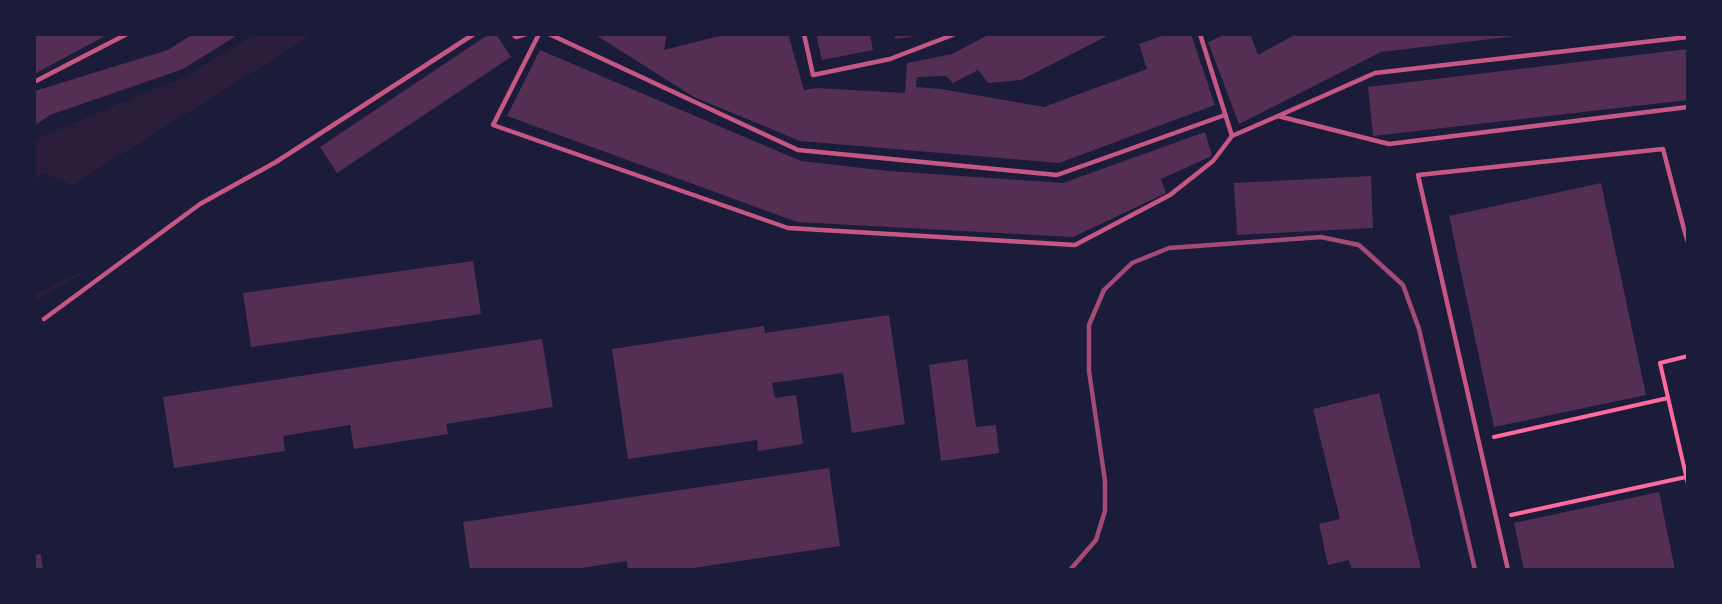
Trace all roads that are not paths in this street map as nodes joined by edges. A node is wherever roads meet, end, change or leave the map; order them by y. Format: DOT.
graph roads {
  1 [pos="127,34"];
  2 [pos="474,34"];
  3 [pos="513,34"];
  4 [pos="526,34"];
  5 [pos="539,34"];
  6 [pos="549,34"];
  7 [pos="804,34"];
  8 [pos="955,34"];
  9 [pos="1200,34"];
  10 [pos="1688,37"];
  11 [pos="34,82"];
  12 [pos="1688,107"];
  13 [pos="1225,115"];
  14 [pos="1278,116"];
  15 [pos="1232,136"];
  16 [pos="1686,232"];
  17 [pos="1688,242"];
  18 [pos="44,318"];
  19 [pos="1508,570"];
  1 -- 11 [label="lane"];
  2 -- 18 [label="lane"];
  3 -- 4 [label="lane"];
  5 -- 15 [label="lane"];
  6 -- 13 [label="lane"];
  7 -- 8 [label="lane"];
  9 -- 13 [label="lane"];
  10 -- 14 [label="lane"];
  12 -- 14 [label="lane"];
  13 -- 15 [label="lane"];
  14 -- 15 [label="lane"];
  16 -- 17 [label="lane"];
  16 -- 19 [label="lane"];
}
